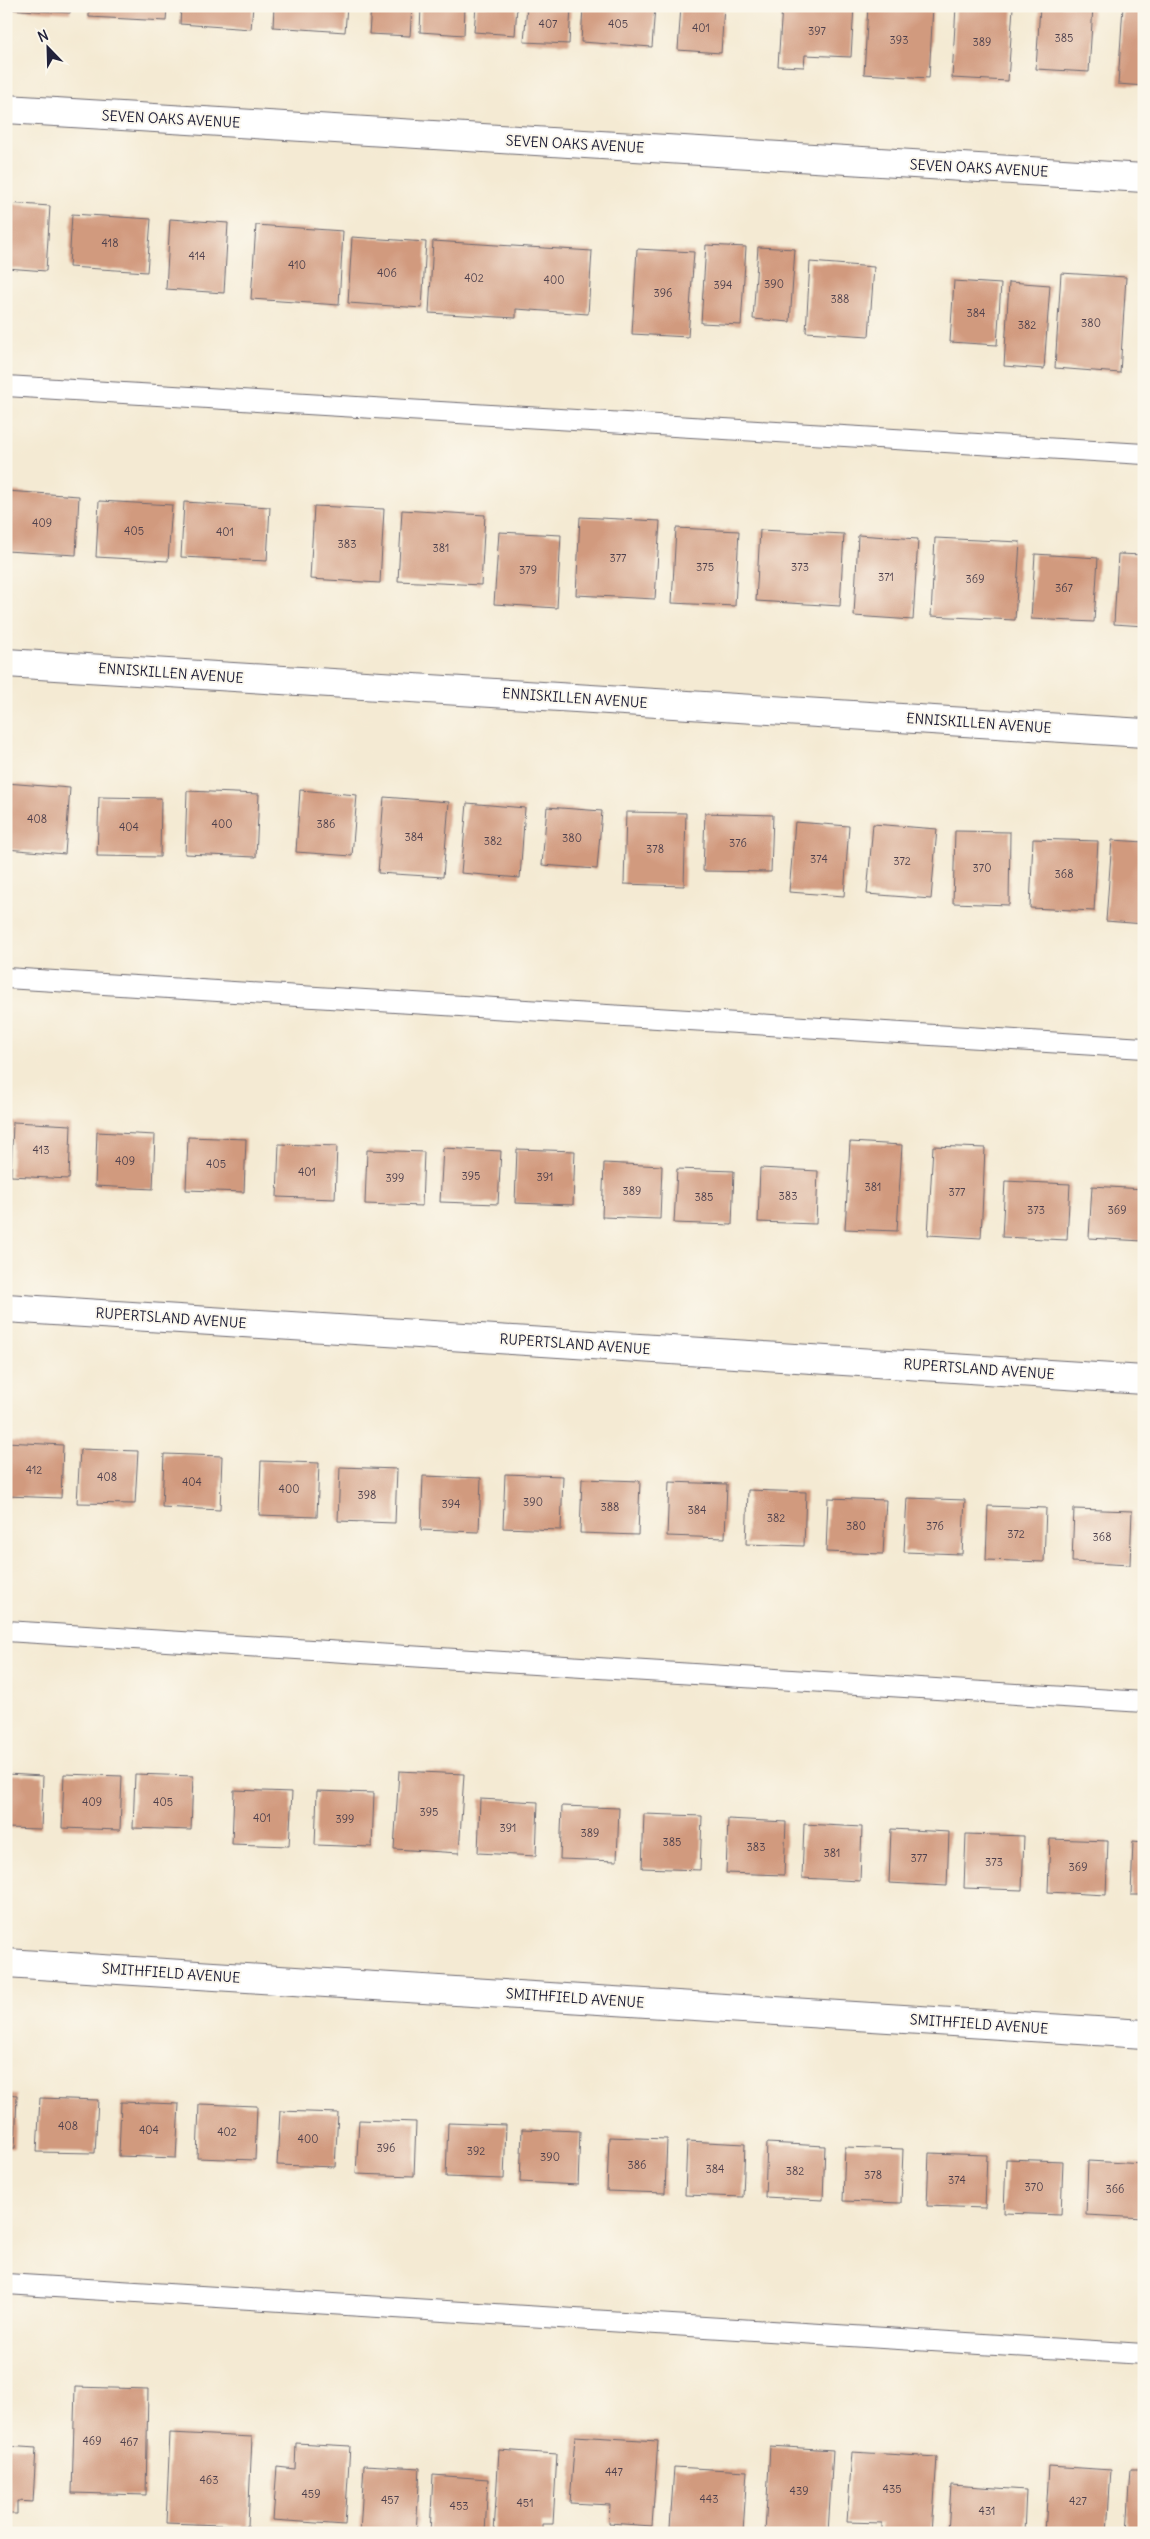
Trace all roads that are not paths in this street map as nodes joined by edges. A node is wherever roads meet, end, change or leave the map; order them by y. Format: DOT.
graph roads {
  1 [pos="6,109"];
  2 [pos="1144,178"];
  3 [pos="6,386"];
  4 [pos="1144,454"];
  5 [pos="6,663"];
  6 [pos="1144,733"];
  7 [pos="6,978"];
  8 [pos="1144,1048"];
  9 [pos="6,1308"];
  10 [pos="1144,1380"];
  11 [pos="6,1631"];
  12 [pos="1144,1702"];
  13 [pos="6,1963"];
  14 [pos="1144,2034"];
  15 [pos="6,2284"];
  16 [pos="1144,2354"];
  1 -- 2 [label="street, SEVEN OAKS AVENUE"];
  3 -- 4 [label="lane"];
  5 -- 6 [label="street, ENNISKILLEN AVENUE"];
  7 -- 8 [label="lane"];
  9 -- 10 [label="street, RUPERTSLAND AVENUE"];
  11 -- 12 [label="lane"];
  13 -- 14 [label="street, SMITHFIELD AVENUE"];
  15 -- 16 [label="lane"];
}
